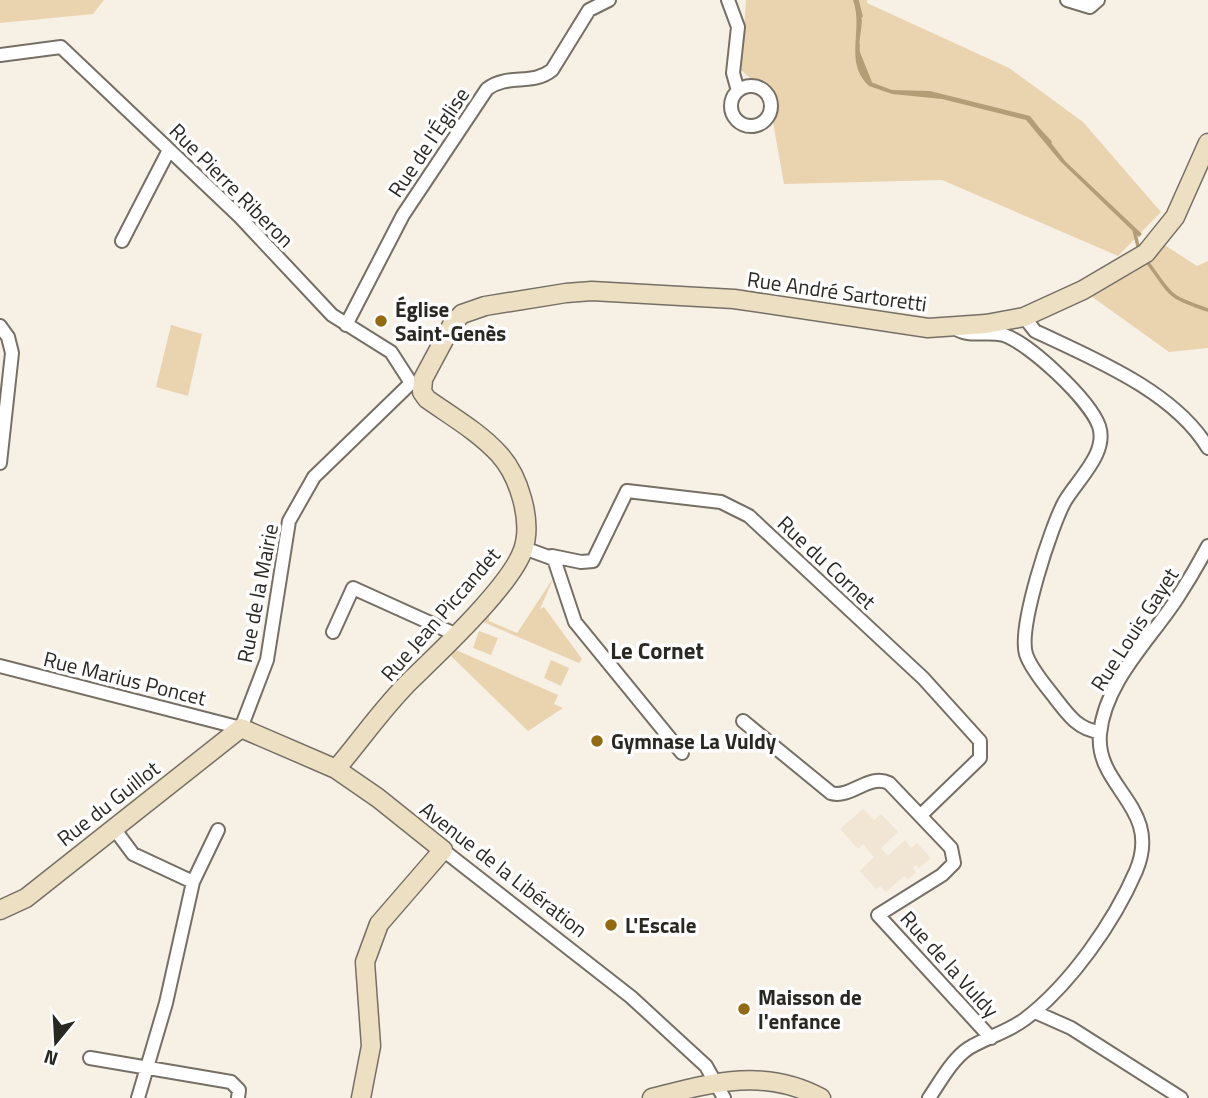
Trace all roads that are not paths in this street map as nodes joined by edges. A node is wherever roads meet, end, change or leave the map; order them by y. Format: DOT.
graph roads {
  1 [pos="609,0"];
  2 [pos="728,0"];
  3 [pos="1067,0"];
  4 [pos="1098,0"];
  5 [pos="0,55"];
  6 [pos="738,91"];
  7 [pos="1208,143"];
  8 [pos="169,150"];
  9 [pos="122,241"];
  10 [pos="1024,317"];
  11 [pos="346,325"];
  12 [pos="0,326"];
  13 [pos="953,327"];
  14 [pos="416,384"];
  15 [pos="1208,447"];
  16 [pos="0,463"];
  17 [pos="524,548"];
  18 [pos="552,556"];
  19 [pos="1206,557"];
  20 [pos="334,632"];
  21 [pos="457,635"];
  22 [pos="0,666"];
  23 [pos="743,722"];
  24 [pos="241,728"];
  25 [pos="1100,732"];
  26 [pos="682,753"];
  27 [pos="336,769"];
  28 [pos="921,815"];
  29 [pos="113,827"];
  30 [pos="218,830"];
  31 [pos="443,850"];
  32 [pos="193,882"];
  33 [pos="0,910"];
  34 [pos="1035,1012"];
  35 [pos="991,1038"];
  36 [pos="90,1058"];
  37 [pos="146,1068"];
  38 [pos="715,1081"];
  39 [pos="138,1098"];
  40 [pos="238,1098"];
  41 [pos="361,1098"];
  42 [pos="652,1098"];
  43 [pos="724,1098"];
  44 [pos="821,1098"];
  45 [pos="929,1098"];
  46 [pos="1181,1098"];
  1 -- 11 [label="street, Rue de l'Église"];
  2 -- 6 [label="street"];
  3 -- 4 [label="street"];
  5 -- 8 [label="street, Rue Pierre Riberon"];
  7 -- 10 [label="street, Rue André Sartoretti"];
  8 -- 9 [label="street"];
  8 -- 11 [label="street, Rue Pierre Riberon"];
  10 -- 13 [label="street, Rue André Sartoretti"];
  10 -- 15 [label="street"];
  11 -- 14 [label="street, Rue Pierre Riberon"];
  12 -- 16 [label="street"];
  13 -- 14 [label="street, Rue André Sartoretti"];
  13 -- 25 [label="street"];
  14 -- 17 [label="street, Rue Jean Piccandet"];
  14 -- 24 [label="street, Rue de la Mairie"];
  17 -- 18 [label="street"];
  17 -- 21 [label="street, Rue Jean Piccandet"];
  18 -- 26 [label="street"];
  18 -- 28 [label="street, Rue du Cornet"];
  19 -- 25 [label="street, Rue Louis Gayet"];
  20 -- 21 [label="street"];
  21 -- 27 [label="street, Rue Jean Piccandet"];
  22 -- 24 [label="street, Rue Marius Poncet"];
  23 -- 28 [label="street, Rue de la Vuldy"];
  24 -- 27 [label="street, Avenue de la Libération"];
  24 -- 29 [label="street, Rue du Guillot"];
  25 -- 34 [label="street"];
  27 -- 31 [label="street, Avenue de la Libération"];
  28 -- 35 [label="street, Rue de la Vuldy"];
  29 -- 32 [label="street"];
  29 -- 33 [label="street, Rue du Guillot"];
  30 -- 32 [label="street"];
  31 -- 38 [label="street, Avenue de la Libération"];
  31 -- 41 [label="street"];
  32 -- 37 [label="street"];
  34 -- 35 [label="street"];
  34 -- 46 [label="street"];
  35 -- 45 [label="street"];
  36 -- 37 [label="street"];
  37 -- 39 [label="street"];
  37 -- 40 [label="street"];
  38 -- 42 [label="street"];
  38 -- 43 [label="street, Avenue de la Libération"];
  38 -- 44 [label="street"];
}
